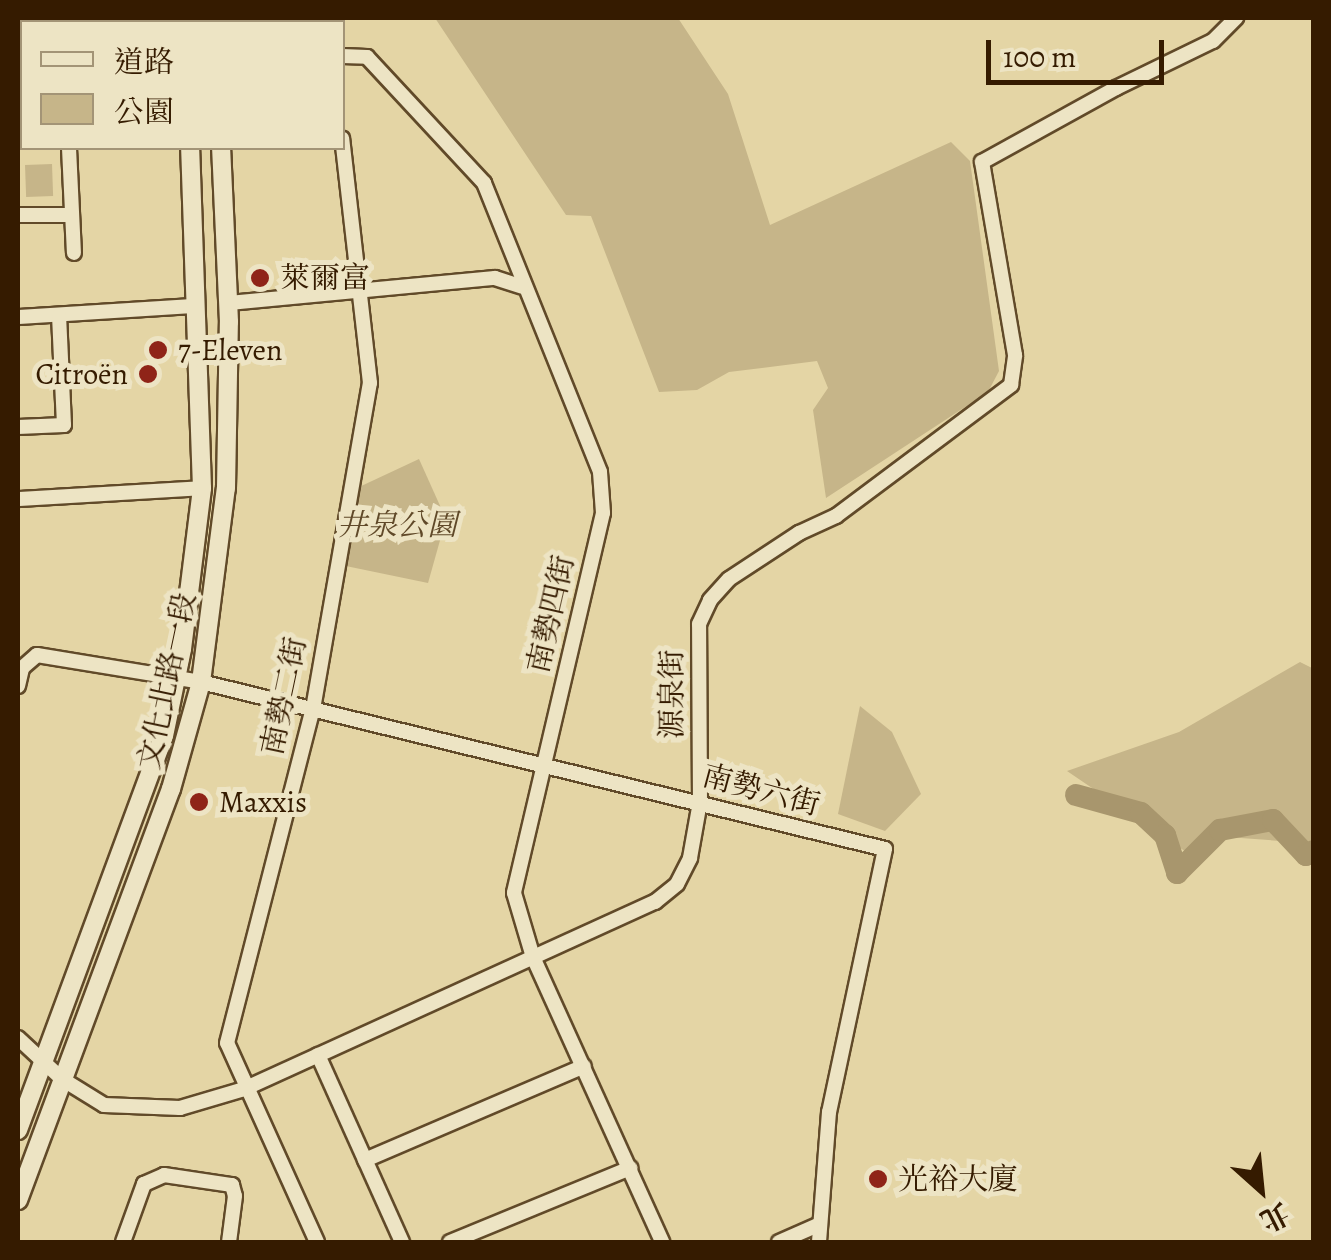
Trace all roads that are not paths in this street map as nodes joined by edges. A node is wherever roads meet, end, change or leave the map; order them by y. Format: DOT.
graph roads {
  1 [pos="1236,18"];
  2 [pos="345,56"];
  3 [pos="69,150"];
  4 [pos="190,150"];
  5 [pos="221,150"];
  6 [pos="343,150"];
  7 [pos="72,215"];
  8 [pos="18,216"];
  9 [pos="74,253"];
  10 [pos="522,287"];
  11 [pos="362,294"];
  12 [pos="228,303"];
  13 [pos="194,306"];
  14 [pos="59,315"];
  15 [pos="18,318"];
  16 [pos="18,427"];
  17 [pos="202,488"];
  18 [pos="18,499"];
  19 [pos="176,677"];
  20 [pos="201,682"];
  21 [pos="18,686"];
  22 [pos="313,709"];
  23 [pos="543,767"];
  24 [pos="700,802"];
  25 [pos="534,957"];
  26 [pos="18,1038"];
  27 [pos="318,1054"];
  28 [pos="43,1061"];
  29 [pos="584,1066"];
  30 [pos="62,1079"];
  31 [pos="244,1089"];
  32 [pos="18,1130"];
  33 [pos="366,1160"];
  34 [pos="630,1168"];
  35 [pos="18,1200"];
  36 [pos="818,1225"];
  37 [pos="124,1242"];
  38 [pos="229,1242"];
  39 [pos="317,1242"];
  40 [pos="402,1242"];
  41 [pos="450,1242"];
  42 [pos="662,1242"];
  43 [pos="780,1242"];
  44 [pos="819,1242"];
  1 -- 24 [label="street, 源泉街"];
  2 -- 10 [label="street, 南勢四街"];
  3 -- 7 [label="street"];
  4 -- 13 [label="street, 文化北路一段"];
  5 -- 12 [label="street, 文化北路一段"];
  6 -- 11 [label="street, 南勢二街"];
  7 -- 8 [label="street"];
  7 -- 9 [label="street"];
  10 -- 11 [label="street"];
  10 -- 23 [label="street, 南勢四街"];
  11 -- 12 [label="street"];
  11 -- 22 [label="street, 南勢二街"];
  12 -- 13 [label="street"];
  12 -- 20 [label="street, 文化北路一段"];
  13 -- 14 [label="street"];
  13 -- 17 [label="street, 文化北路一段"];
  14 -- 15 [label="street"];
  14 -- 16 [label="street"];
  17 -- 18 [label="street"];
  17 -- 19 [label="street, 文化北路一段"];
  19 -- 20 [label="street, 南勢六街"];
  19 -- 21 [label="street, 南勢六街"];
  19 -- 28 [label="street, 文化北路一段"];
  20 -- 22 [label="street, 南勢六街"];
  20 -- 30 [label="street, 文化北路一段"];
  22 -- 23 [label="street, 南勢六街"];
  22 -- 31 [label="street, 南勢二街"];
  23 -- 24 [label="street, 南勢六街"];
  23 -- 25 [label="street, 南勢四街"];
  24 -- 25 [label="street, 源泉街"];
  24 -- 36 [label="street, 南勢六街"];
  25 -- 27 [label="street, 源泉街"];
  25 -- 29 [label="street, 南勢四街"];
  26 -- 28 [label="street, 源泉街"];
  27 -- 31 [label="street, 源泉街"];
  27 -- 33 [label="street"];
  28 -- 30 [label="street, 源泉街"];
  28 -- 32 [label="street, 文化北路一段"];
  29 -- 33 [label="street"];
  29 -- 34 [label="street, 南勢四街"];
  30 -- 31 [label="street, 源泉街"];
  30 -- 35 [label="street, 文化北路一段"];
  31 -- 39 [label="street, 南勢二街"];
  33 -- 40 [label="street"];
  34 -- 41 [label="street"];
  34 -- 42 [label="street, 南勢四街"];
  36 -- 43 [label="street"];
  36 -- 44 [label="street, 南勢六街"];
  37 -- 38 [label="street"];
}
